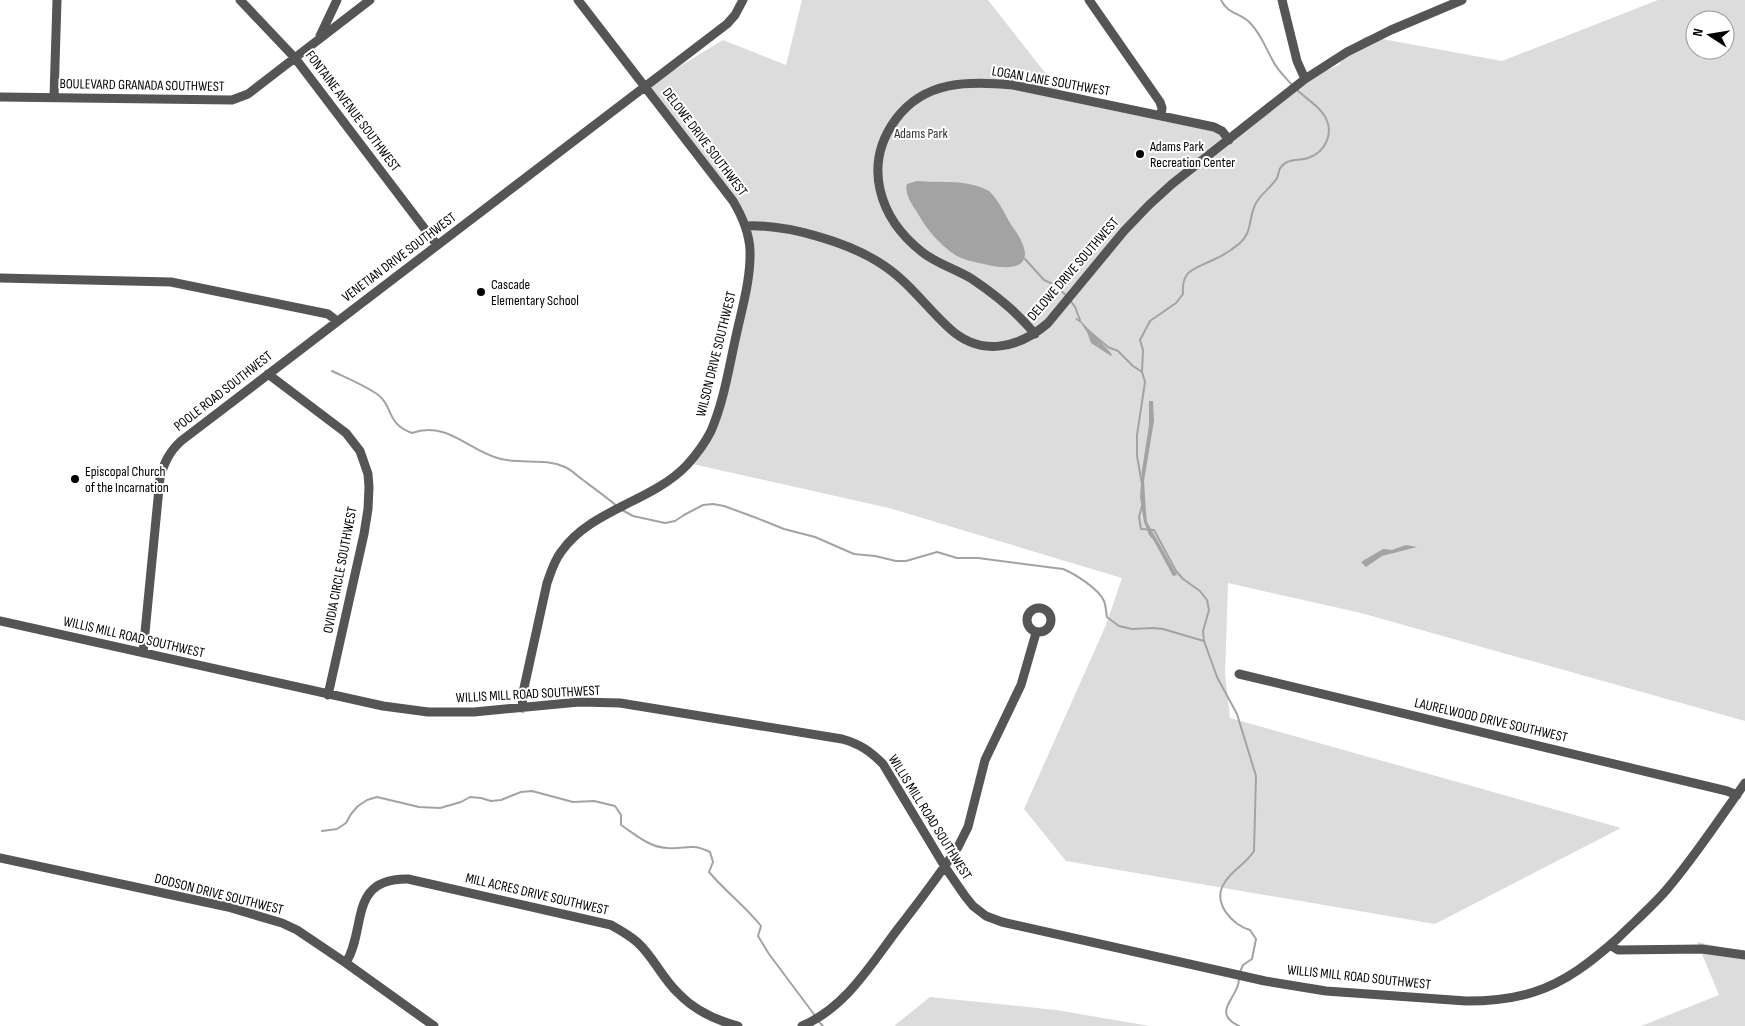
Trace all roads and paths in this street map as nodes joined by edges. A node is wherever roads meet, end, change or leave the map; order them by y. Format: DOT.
graph roads {
  1 [pos="57,0"];
  2 [pos="240,0"];
  3 [pos="337,0"];
  4 [pos="370,0"];
  5 [pos="578,0"];
  6 [pos="743,0"];
  7 [pos="1089,0"];
  8 [pos="1282,0"];
  9 [pos="1462,0"];
  10 [pos="319,39"];
  11 [pos="295,58"];
  12 [pos="1306,79"];
  13 [pos="645,86"];
  14 [pos="0,97"];
  15 [pos="54,98"];
  16 [pos="1160,116"];
  17 [pos="1229,140"];
  18 [pos="746,226"];
  19 [pos="437,245"];
  20 [pos="0,278"];
  21 [pos="337,321"];
  22 [pos="1035,334"];
  23 [pos="268,374"];
  24 [pos="0,621"];
  25 [pos="1036,633"];
  26 [pos="143,653"];
  27 [pos="1239,674"];
  28 [pos="328,695"];
  29 [pos="523,708"];
  30 [pos="1745,783"];
  31 [pos="1736,795"];
  32 [pos="0,858"];
  33 [pos="945,867"];
  34 [pos="1610,945"];
  35 [pos="1745,954"];
  36 [pos="346,963"];
  37 [pos="434,1026"];
  38 [pos="738,1026"];
  39 [pos="802,1026"];
  1 -- 15 [label="street"];
  2 -- 11 [label="street, FONTAINE AVENUE SOUTHWEST"];
  3 -- 10 [label="street"];
  4 -- 10 [label="street, BOULEVARD GRANADA SOUTHWEST"];
  5 -- 13 [label="street, DELOWE DRIVE SOUTHWEST"];
  6 -- 13 [label="street, VENETIAN DRIVE SOUTHWEST"];
  7 -- 16 [label="street"];
  8 -- 12 [label="street"];
  9 -- 12 [label="street, DELOWE DRIVE SOUTHWEST"];
  10 -- 11 [label="street, BOULEVARD GRANADA SOUTHWEST"];
  11 -- 15 [label="street, BOULEVARD GRANADA SOUTHWEST"];
  11 -- 19 [label="street, FONTAINE AVENUE SOUTHWEST"];
  12 -- 17 [label="street, DELOWE DRIVE SOUTHWEST"];
  13 -- 18 [label="street, DELOWE DRIVE SOUTHWEST"];
  13 -- 19 [label="street, VENETIAN DRIVE SOUTHWEST"];
  14 -- 15 [label="street, BOULEVARD GRANADA SOUTHWEST"];
  16 -- 17 [label="street, LOGAN LANE SOUTHWEST"];
  16 -- 22 [label="street, LOGAN LANE SOUTHWEST"];
  17 -- 22 [label="street, DELOWE DRIVE SOUTHWEST"];
  18 -- 22 [label="street, DELOWE DRIVE SOUTHWEST"];
  18 -- 29 [label="street, WILSON DRIVE SOUTHWEST"];
  19 -- 21 [label="street, VENETIAN DRIVE SOUTHWEST"];
  20 -- 21 [label="street, VENETIAN DRIVE SOUTHWEST"];
  21 -- 23 [label="street, POOLE ROAD SOUTHWEST"];
  23 -- 26 [label="street, POOLE ROAD SOUTHWEST"];
  23 -- 28 [label="street, OVIDIA CIRCLE SOUTHWEST"];
  24 -- 26 [label="street, WILLIS MILL ROAD SOUTHWEST"];
  25 -- 33 [label="street"];
  26 -- 28 [label="street, WILLIS MILL ROAD SOUTHWEST"];
  27 -- 31 [label="street, LAURELWOOD DRIVE SOUTHWEST"];
  28 -- 29 [label="street, WILLIS MILL ROAD SOUTHWEST"];
  29 -- 33 [label="street, WILLIS MILL ROAD SOUTHWEST"];
  30 -- 31 [label="street, WILLIS MILL ROAD SOUTHWEST"];
  31 -- 34 [label="street, WILLIS MILL ROAD SOUTHWEST"];
  32 -- 36 [label="street, DODSON DRIVE SOUTHWEST"];
  33 -- 34 [label="street, WILLIS MILL ROAD SOUTHWEST"];
  33 -- 39 [label="street"];
  34 -- 35 [label="street"];
  36 -- 37 [label="street, DODSON DRIVE SOUTHWEST"];
  36 -- 38 [label="street, MILL ACRES DRIVE SOUTHWEST"];
}
